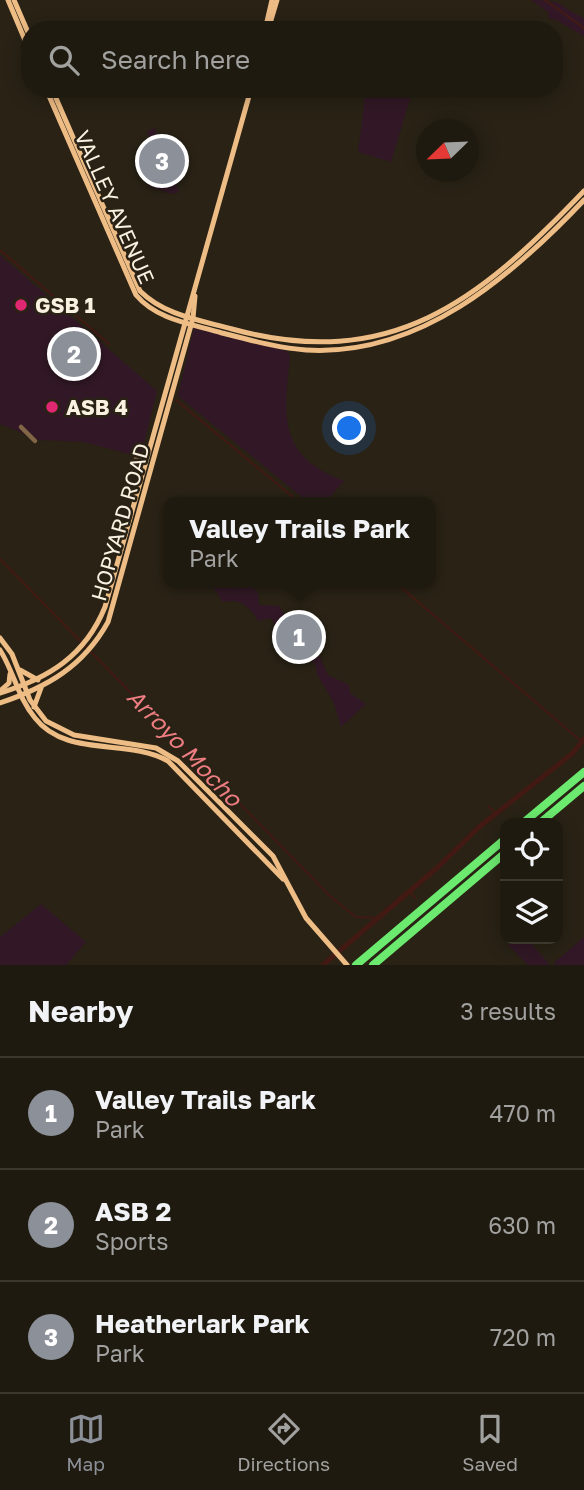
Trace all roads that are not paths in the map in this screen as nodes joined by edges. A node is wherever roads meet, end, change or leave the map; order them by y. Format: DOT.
graph roads {
  1 [pos="8,0"];
  2 [pos="14,0"];
  3 [pos="275,0"];
  4 [pos="23,21"];
  5 [pos="269,21"];
  6 [pos="21,31"];
  7 [pos="50,98"];
  8 [pos="56,98"];
  9 [pos="249,98"];
  10 [pos="584,191"];
  11 [pos="584,200"];
  12 [pos="192,307"];
  13 [pos="172,315"];
  14 [pos="189,320"];
  15 [pos="208,322"];
  16 [pos="200,327"];
  17 [pos="184,336"];
  18 [pos="21,427"];
  19 [pos="35,441"];
  20 [pos="148,453"];
  21 [pos="141,477"];
  22 [pos="0,638"];
  23 [pos="0,650"];
  24 [pos="17,666"];
  25 [pos="10,670"];
  26 [pos="38,680"];
  27 [pos="25,686"];
  28 [pos="17,688"];
  29 [pos="41,688"];
  30 [pos="0,692"];
  31 [pos="24,694"];
  32 [pos="0,703"];
  33 [pos="34,707"];
  34 [pos="584,772"];
  35 [pos="584,786"];
  36 [pos="529,818"];
  37 [pos="546,818"];
  38 [pos="500,843"];
  39 [pos="500,857"];
  40 [pos="290,887"];
  41 [pos="347,965"];
  42 [pos="356,965"];
  43 [pos="373,965"];
  1 -- 6 [label="main road"];
  2 -- 4 [label="main road"];
  3 -- 5 [label="main road"];
  7 -- 13 [label="main road, VALLEY AVENUE"];
  8 -- 13 [label="main road, VALLEY AVENUE"];
  9 -- 12 [label="main road, HOPYARD ROAD"];
  10 -- 15 [label="main road, VALLEY AVENUE"];
  11 -- 16 [label="main road, VALLEY AVENUE"];
  12 -- 13 [label="main road"];
  12 -- 14 [label="main road, HOPYARD ROAD"];
  12 -- 15 [label="main road"];
  13 -- 14 [label="main road, VALLEY AVENUE"];
  13 -- 17 [label="main road"];
  14 -- 15 [label="main road, VALLEY AVENUE"];
  14 -- 16 [label="main road, VALLEY AVENUE"];
  14 -- 17 [label="main road, HOPYARD ROAD"];
  16 -- 17 [label="main road"];
  17 -- 20 [label="main road, HOPYARD ROAD"];
  17 -- 29 [label="main road, HOPYARD ROAD"];
  18 -- 19 [label="street"];
  20 -- 21 [label="main road, HOPYARD ROAD"];
  20 -- 21 [label="street"];
  21 -- 26 [label="main road, HOPYARD ROAD"];
  22 -- 24 [label="main road"];
  23 -- 25 [label="main road"];
  24 -- 26 [label="main road"];
  24 -- 27 [label="main road"];
  25 -- 28 [label="main road"];
  25 -- 30 [label="main road"];
  26 -- 27 [label="main road, HOPYARD ROAD"];
  27 -- 28 [label="main road, HOPYARD ROAD"];
  27 -- 31 [label="main road"];
  28 -- 30 [label="main road, HOPYARD ROAD"];
  28 -- 31 [label="main road"];
  29 -- 31 [label="main road, HOPYARD ROAD"];
  29 -- 33 [label="main road"];
  31 -- 32 [label="main road, HOPYARD ROAD"];
  31 -- 33 [label="main road"];
  31 -- 40 [label="main road"];
  33 -- 40 [label="main road"];
  34 -- 36 [label="highway"];
  35 -- 37 [label="highway"];
  38 -- 42 [label="highway"];
  39 -- 43 [label="highway"];
  40 -- 41 [label="main road"];
}
